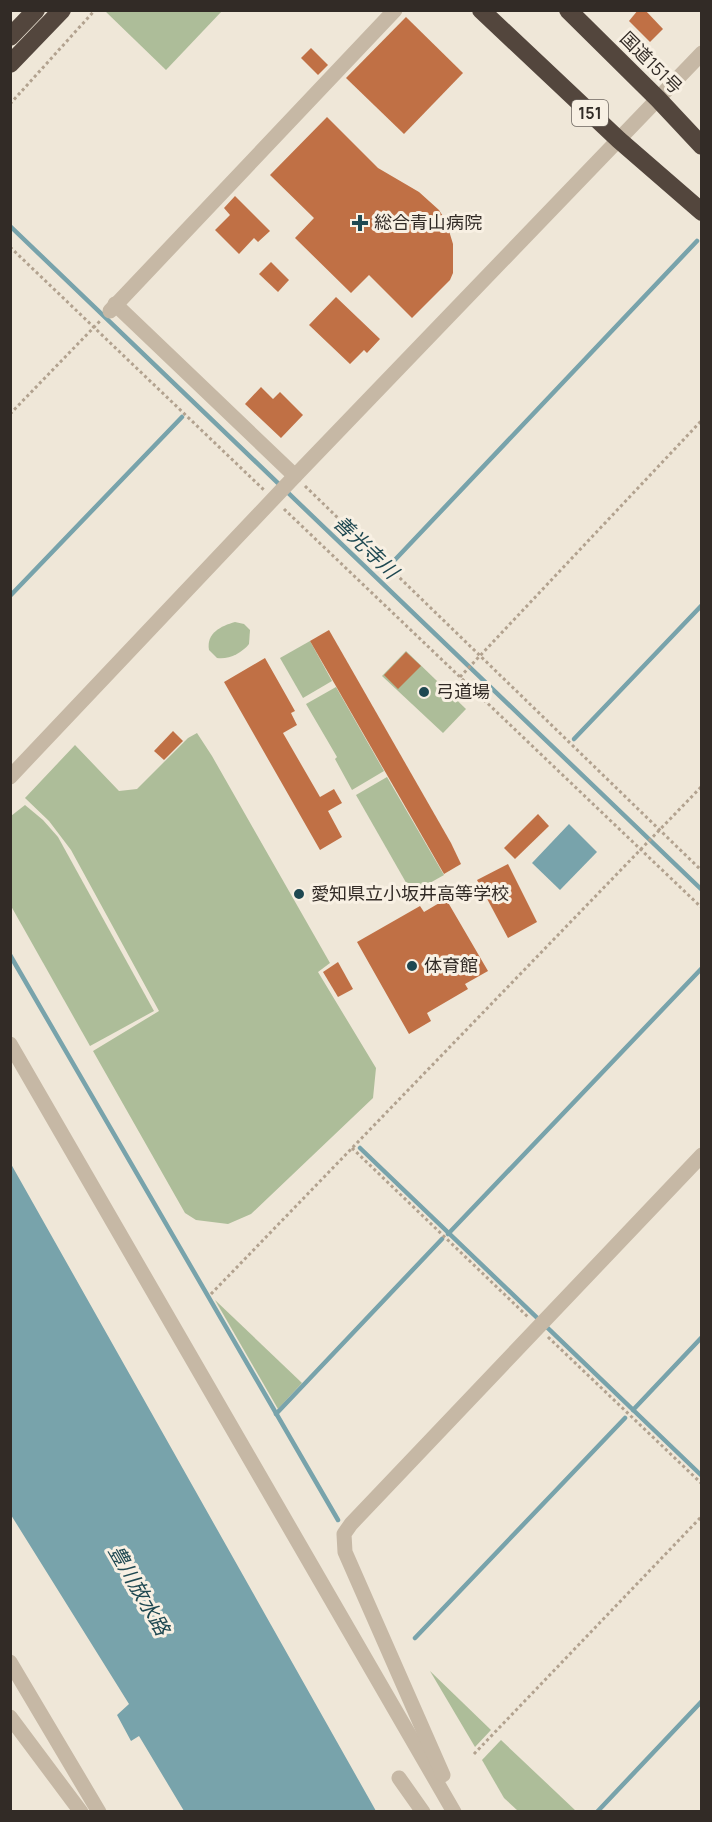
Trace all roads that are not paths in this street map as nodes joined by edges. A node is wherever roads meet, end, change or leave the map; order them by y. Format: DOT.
graph roads {
  1 [pos="36,10"];
  2 [pos="62,10"];
  3 [pos="395,10"];
  4 [pos="481,10"];
  5 [pos="568,10"];
  6 [pos="10,37"];
  7 [pos="702,53"];
  8 [pos="10,64"];
  9 [pos="658,99"];
  10 [pos="619,140"];
  11 [pos="702,146"];
  12 [pos="702,212"];
  13 [pos="291,480"];
  14 [pos="10,777"];
  15 [pos="10,1044"];
  16 [pos="702,1155"];
  17 [pos="10,1662"];
  18 [pos="10,1717"];
  19 [pos="399,1778"];
  20 [pos="81,1812"];
  21 [pos="99,1812"];
  22 [pos="423,1812"];
  23 [pos="454,1812"];
  1 -- 6 [label="highway"];
  2 -- 8 [label="highway"];
  3 -- 13 [label="street"];
  4 -- 10 [label="highway, 151"];
  5 -- 9 [label="highway, 国道151号"];
  7 -- 9 [label="street"];
  9 -- 10 [label="street"];
  9 -- 11 [label="highway, 国道151号"];
  10 -- 12 [label="highway, 151"];
  10 -- 13 [label="street"];
  13 -- 14 [label="street"];
  15 -- 23 [label="street"];
  16 -- 23 [label="street"];
  17 -- 21 [label="street"];
  18 -- 20 [label="street"];
  19 -- 22 [label="street"];
}
